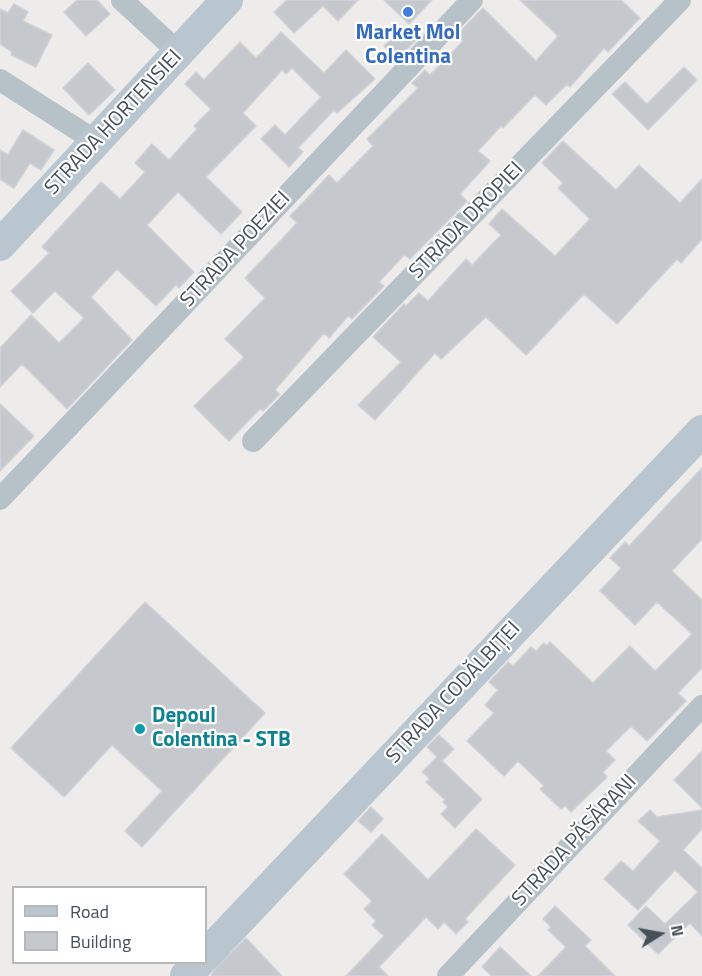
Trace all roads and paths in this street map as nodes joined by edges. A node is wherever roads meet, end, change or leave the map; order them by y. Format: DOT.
graph roads {
  1 [pos="122,0"];
  2 [pos="227,0"];
  3 [pos="472,0"];
  4 [pos="680,0"];
  5 [pos="178,52"];
  6 [pos="0,80"];
  7 [pos="97,142"];
  8 [pos="0,245"];
  9 [pos="702,430"];
  10 [pos="253,441"];
  11 [pos="0,499"];
  12 [pos="702,706"];
  13 [pos="207,955"];
  14 [pos="198,964"];
  15 [pos="186,976"];
  16 [pos="448,976"];
  1 -- 5 [label="street"];
  2 -- 5 [label="street, STRADA HORTENSIEI"];
  3 -- 11 [label="street, STRADA POEZIEI"];
  4 -- 10 [label="street, STRADA DROPIEI"];
  5 -- 7 [label="street, STRADA HORTENSIEI"];
  6 -- 7 [label="street"];
  7 -- 8 [label="street, STRADA HORTENSIEI"];
  9 -- 13 [label="street, STRADA CODĂLBIȚEI"];
  12 -- 16 [label="street, STRADA PĂSĂRANI"];
  14 -- 15 [label="street"];
}
